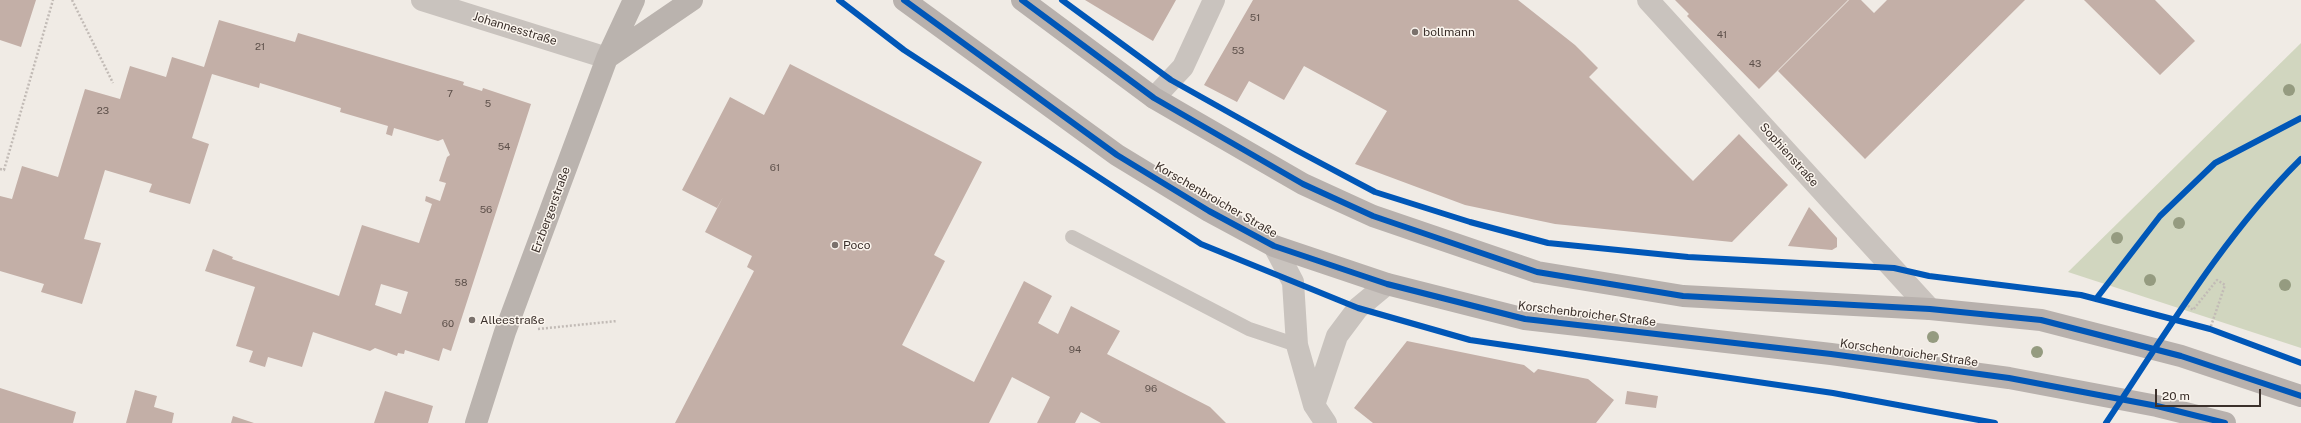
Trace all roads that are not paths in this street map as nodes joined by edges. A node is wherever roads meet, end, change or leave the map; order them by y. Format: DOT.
graph roads {
  1 [pos="422,0"];
  2 [pos="634,0"];
  3 [pos="692,0"];
  4 [pos="904,0"];
  5 [pos="1022,0"];
  6 [pos="1214,0"];
  7 [pos="1648,0"];
  8 [pos="607,58"];
  9 [pos="1154,98"];
  10 [pos="1072,237"];
  11 [pos="1274,246"];
  12 [pos="1386,284"];
  13 [pos="1930,310"];
  14 [pos="1297,345"];
  15 [pos="2301,396"];
  16 [pos="1314,405"];
  17 [pos="476,423"];
  18 [pos="1326,423"];
  19 [pos="2225,423"];
  1 -- 8 [label="street, Johannesstraße"];
  2 -- 8 [label="main road, Erzbergerstraße"];
  3 -- 8 [label="main road"];
  4 -- 11 [label="main road, Korschenbroicher Straße"];
  5 -- 9 [label="main road"];
  6 -- 9 [label="street"];
  7 -- 13 [label="street, Sophienstraße"];
  8 -- 17 [label="main road, Erzbergerstraße"];
  9 -- 13 [label="main road"];
  10 -- 14 [label="lane"];
  11 -- 12 [label="main road, Korschenbroicher Straße"];
  11 -- 14 [label="street"];
  12 -- 16 [label="street"];
  12 -- 19 [label="main road, Korschenbroicher Straße"];
  13 -- 15 [label="main road"];
  14 -- 16 [label="street"];
  16 -- 18 [label="street"];
}
